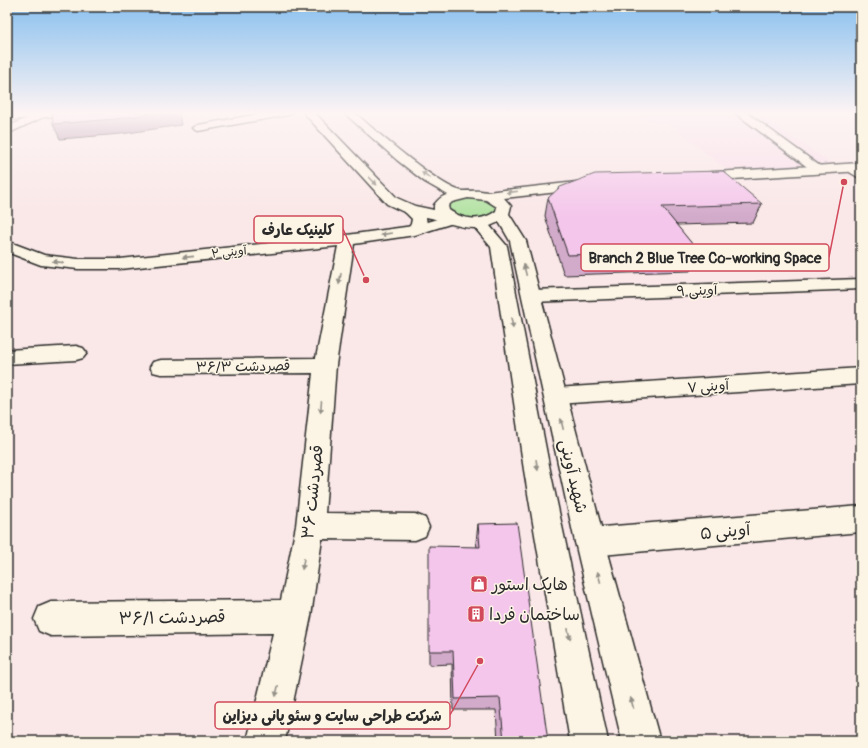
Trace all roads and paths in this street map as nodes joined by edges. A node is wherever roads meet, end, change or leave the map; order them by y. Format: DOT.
graph roads {
  1 [pos="341,147"];
  2 [pos="389,147"];
  3 [pos="787,147"];
  4 [pos="855,167"];
  5 [pos="818,169"];
  6 [pos="861,175"];
  7 [pos="683,178"];
  8 [pos="604,183"];
  9 [pos="564,186"];
  10 [pos="459,195"];
  11 [pos="411,210"];
  12 [pos="492,211"];
  13 [pos="449,217"];
  14 [pos="415,230"];
  15 [pos="347,240"];
  16 [pos="7,246"];
  17 [pos="861,284"];
  18 [pos="532,296"];
  19 [pos="76,353"];
  20 [pos="7,357"];
  21 [pos="325,365"];
  22 [pos="161,367"];
  23 [pos="861,376"];
  24 [pos="556,396"];
  25 [pos="861,519"];
  26 [pos="310,526"];
  27 [pos="416,527"];
  28 [pos="590,542"];
  29 [pos="294,616"];
  30 [pos="51,619"];
  31 [pos="266,741"];
  32 [pos="589,741"];
  33 [pos="642,741"];
  1 -- 11 [label="street, one-way"];
  10 -- 2 [label="street, one-way"];
  3 -- 5 [label="street"];
  4 -- 5 [label="street"];
  4 -- 6 [label="street"];
  5 -- 7 [label="street"];
  8 -- 9 [label="street"];
  9 -- 12 [label="street"];
  9 -- 12 [label="street, one-way"];
  10 -- 12 [label="street"];
  10 -- 13 [label="street"];
  11 -- 13 [label="street"];
  11 -- 14 [label="street"];
  12 -- 13 [label="street"];
  18 -- 12 [label="street, شهید آوینی, one-way"];
  12 -- 32 [label="street, one-way"];
  13 -- 14 [label="street, ۲ آوینی"];
  14 -- 15 [label="street, ۲ آوینی, one-way"];
  15 -- 16 [label="street, ۲ آوینی, one-way"];
  15 -- 21 [label="street, ۳۶ قصردشت, one-way"];
  17 -- 18 [label="street, ۹ آوینی"];
  18 -- 24 [label="street, شهید آوینی"];
  19 -- 20 [label="street"];
  21 -- 22 [label="street, ۳۶/۳ قصردشت"];
  21 -- 26 [label="street, ۳۶ قصردشت, one-way"];
  23 -- 24 [label="street, ۷ آوینی"];
  28 -- 24 [label="street, شهید آوینی, one-way"];
  25 -- 28 [label="street, ۵ آوینی"];
  26 -- 27 [label="street"];
  26 -- 29 [label="street, ۳۶ قصردشت, one-way"];
  33 -- 28 [label="street, شهید آوینی, one-way"];
  29 -- 30 [label="street, ۳۶/۱ قصردشت"];
  29 -- 31 [label="street, ۳۶ قصردشت, one-way"];
}
